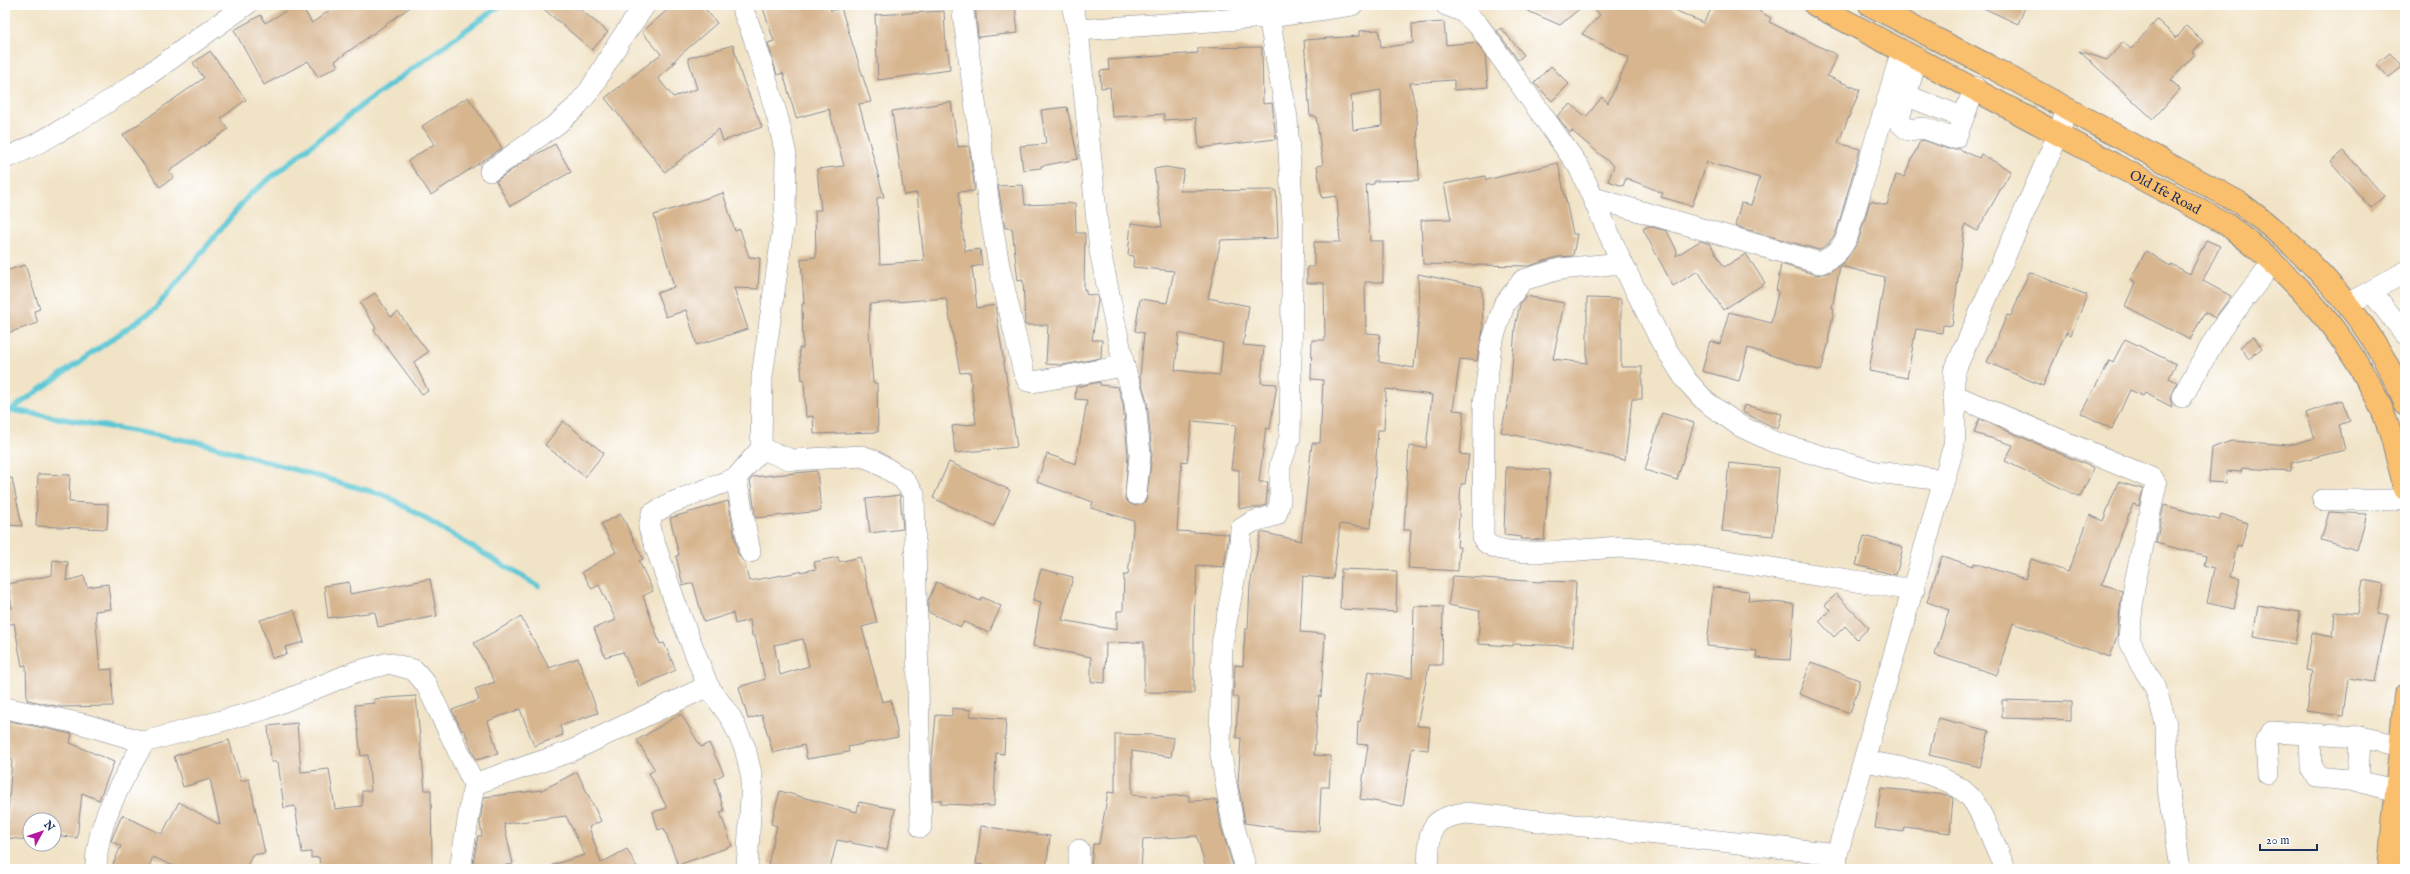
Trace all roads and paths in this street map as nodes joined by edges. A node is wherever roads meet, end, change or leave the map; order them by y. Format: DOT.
graph roads {
  1 [pos="246,5"];
  2 [pos="645,5"];
  3 [pos="741,5"];
  4 [pos="962,5"];
  5 [pos="1072,5"];
  6 [pos="1352,5"];
  7 [pos="1446,5"];
  8 [pos="1816,5"];
  9 [pos="1870,5"];
  10 [pos="1269,17"];
  11 [pos="1078,30"];
  12 [pos="1910,54"];
  13 [pos="1975,88"];
  14 [pos="1905,95"];
  15 [pos="2067,109"];
  16 [pos="1962,117"];
  17 [pos="2058,135"];
  18 [pos="5,158"];
  19 [pos="490,171"];
  20 [pos="1594,198"];
  21 [pos="2274,262"];
  22 [pos="1622,263"];
  23 [pos="2405,272"];
  24 [pos="2372,292"];
  25 [pos="2348,304"];
  26 [pos="2405,334"];
  27 [pos="2380,355"];
  28 [pos="1124,366"];
  29 [pos="1953,395"];
  30 [pos="2182,397"];
  31 [pos="2405,403"];
  32 [pos="2400,443"];
  33 [pos="761,449"];
  34 [pos="736,478"];
  35 [pos="1944,480"];
  36 [pos="2404,481"];
  37 [pos="1136,494"];
  38 [pos="2322,500"];
  39 [pos="2405,500"];
  40 [pos="750,552"];
  41 [pos="1914,590"];
  42 [pos="708,686"];
  43 [pos="2405,695"];
  44 [pos="5,708"];
  45 [pos="2310,734"];
  46 [pos="2360,737"];
  47 [pos="144,742"];
  48 [pos="2401,746"];
  49 [pos="1864,761"];
  50 [pos="2268,774"];
  51 [pos="2358,781"];
  52 [pos="474,784"];
  53 [pos="2400,791"];
  54 [pos="921,827"];
  55 [pos="1836,861"];
  56 [pos="96,869"];
  57 [pos="460,869"];
  58 [pos="747,869"];
  59 [pos="1246,869"];
  60 [pos="1428,869"];
  61 [pos="2005,869"];
  62 [pos="2180,869"];
  63 [pos="2388,869"];
  1 -- 18 [label="street"];
  2 -- 19 [label="street"];
  3 -- 33 [label="street"];
  4 -- 28 [label="street"];
  5 -- 11 [label="street"];
  6 -- 10 [label="street"];
  7 -- 20 [label="street"];
  8 -- 12 [label="main road, Old Ife Road"];
  9 -- 15 [label="main road, Old Ife Road"];
  10 -- 11 [label="street"];
  10 -- 59 [label="street"];
  11 -- 28 [label="street"];
  12 -- 13 [label="main road, Old Ife Road"];
  12 -- 14 [label="street"];
  12 -- 20 [label="street"];
  13 -- 16 [label="street"];
  13 -- 17 [label="main road, Old Ife Road"];
  14 -- 16 [label="street"];
  14 -- 16 [label="street"];
  15 -- 17 [label="street"];
  15 -- 25 [label="main road, Old Ife Road"];
  17 -- 21 [label="main road, Old Ife Road"];
  17 -- 29 [label="street"];
  20 -- 22 [label="street"];
  21 -- 30 [label="street"];
  21 -- 32 [label="main road, Old Ife Road"];
  22 -- 35 [label="street"];
  22 -- 41 [label="street"];
  23 -- 24 [label="street"];
  24 -- 25 [label="street"];
  24 -- 26 [label="street"];
  25 -- 27 [label="main road, Old Ife Road"];
  26 -- 27 [label="street"];
  27 -- 31 [label="main road, Old Ife Road"];
  28 -- 37 [label="street"];
  29 -- 35 [label="street"];
  29 -- 62 [label="street"];
  32 -- 36 [label="main road, Old Ife Road"];
  33 -- 34 [label="street"];
  33 -- 54 [label="street"];
  34 -- 40 [label="street"];
  34 -- 42 [label="street"];
  35 -- 41 [label="street"];
  38 -- 39 [label="street"];
  41 -- 49 [label="street"];
  42 -- 52 [label="street"];
  42 -- 58 [label="street"];
  43 -- 48 [label="main road"];
  44 -- 47 [label="street"];
  45 -- 46 [label="street"];
  45 -- 50 [label="street"];
  45 -- 51 [label="street"];
  46 -- 48 [label="street"];
  46 -- 51 [label="street"];
  47 -- 52 [label="street"];
  47 -- 56 [label="street"];
  48 -- 53 [label="main road"];
  49 -- 55 [label="street"];
  49 -- 61 [label="street"];
  51 -- 53 [label="street"];
  52 -- 57 [label="street"];
  53 -- 63 [label="main road"];
  55 -- 60 [label="street"];
}
